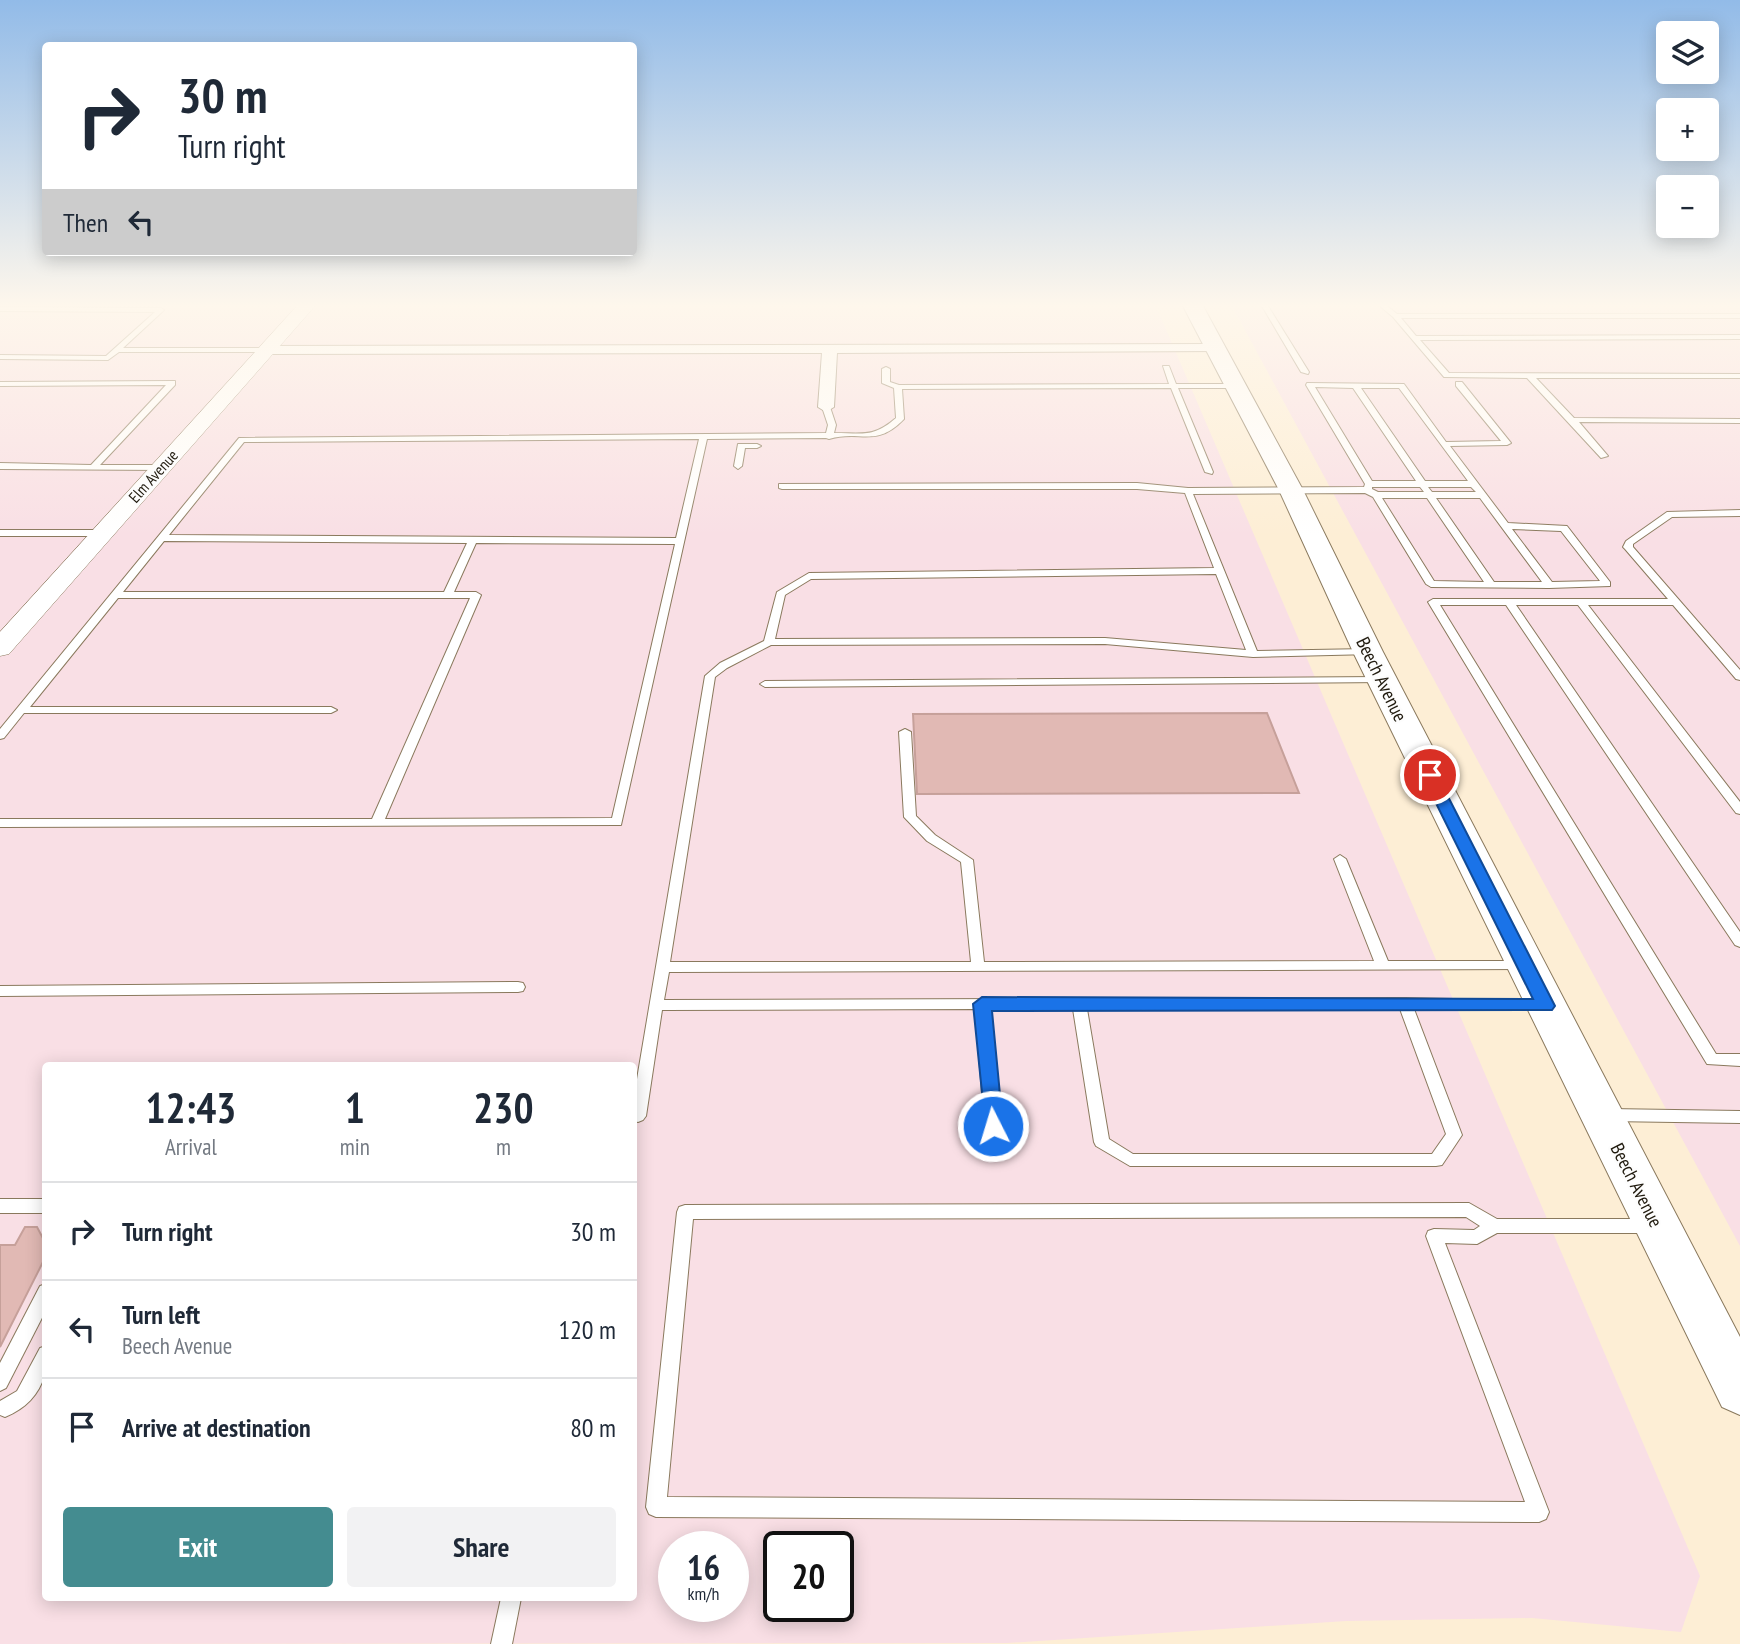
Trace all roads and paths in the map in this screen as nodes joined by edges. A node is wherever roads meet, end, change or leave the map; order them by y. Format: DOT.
graph roads {
  1 [pos="237,383"];
  2 [pos="828,383"];
  3 [pos="886,383"];
  4 [pos="1172,383"];
  5 [pos="1231,383"];
  6 [pos="1536,383"];
  7 [pos="0,384"];
  8 [pos="1459,384"];
  9 [pos="1355,385"];
  10 [pos="1173,386"];
  11 [pos="1233,386"];
  12 [pos="898,387"];
  13 [pos="826,407"];
  14 [pos="1572,420"];
  15 [pos="1740,421"];
  16 [pos="703,437"];
  17 [pos="829,437"];
  18 [pos="1444,444"];
  19 [pos="757,446"];
  20 [pos="1604,456"];
  21 [pos="738,466"];
  22 [pos="0,467"];
  23 [pos="92,468"];
  24 [pos="160,468"];
  25 [pos="1209,471"];
  26 [pos="1422,484"];
  27 [pos="1475,484"];
  28 [pos="782,486"];
  29 [pos="1291,489"];
  30 [pos="1371,490"];
  31 [pos="1188,491"];
  32 [pos="1429,495"];
  33 [pos="1483,495"];
  34 [pos="1740,513"];
  35 [pos="1506,526"];
  36 [pos="5,533"];
  37 [pos="102,533"];
  38 [pos="162,538"];
  39 [pos="473,540"];
  40 [pos="678,541"];
  41 [pos="0,543"];
  42 [pos="1219,571"];
  43 [pos="1490,585"];
  44 [pos="1549,585"];
  45 [pos="115,595"];
  46 [pos="448,595"];
  47 [pos="1509,602"];
  48 [pos="1581,602"];
  49 [pos="1675,602"];
  50 [pos="769,642"];
  51 [pos="0,648"];
  52 [pos="1253,654"];
  53 [pos="1375,666"];
  54 [pos="1740,677"];
  55 [pos="765,684"];
  56 [pos="21,710"];
  57 [pos="331,710"];
  58 [pos="905,732"];
  59 [pos="0,736"];
  60 [pos="1740,810"];
  61 [pos="377,822"];
  62 [pos="0,823"];
  63 [pos="1339,859"];
  64 [pos="1740,942"];
  65 [pos="1383,966"];
  66 [pos="1526,966"];
  67 [pos="663,967"];
  68 [pos="978,967"];
  69 [pos="518,988"];
  70 [pos="0,991"];
  71 [pos="1405,1003"];
  72 [pos="982,1004"];
  73 [pos="1079,1004"];
  74 [pos="657,1005"];
  75 [pos="1546,1006"];
  76 [pos="1740,1060"];
  77 [pos="1601,1115"];
  78 [pos="638,1116"];
  79 [pos="1740,1117"];
  80 [pos="995,1152"];
  81 [pos="0,1206"];
  82 [pos="42,1206"];
  83 [pos="1494,1226"];
  84 [pos="1657,1226"];
  85 [pos="42,1299"];
  86 [pos="42,1361"];
  87 [pos="0,1382"];
  88 [pos="1740,1390"];
  89 [pos="2,1409"];
  90 [pos="510,1601"];
  91 [pos="502,1644"];
  1 -- 24 [label="street, Elm Avenue"];
  2 -- 13 [label="street"];
  3 -- 12 [label="lane"];
  4 -- 10 [label="lane"];
  5 -- 11 [label="main road, Beech Avenue"];
  6 -- 14 [label="lane"];
  7 -- 23 [label="lane"];
  8 -- 18 [label="lane"];
  9 -- 18 [label="lane"];
  9 -- 26 [label="lane"];
  9 -- 30 [label="lane"];
  10 -- 11 [label="lane"];
  10 -- 12 [label="lane"];
  10 -- 25 [label="lane"];
  11 -- 29 [label="main road, Beech Avenue"];
  12 -- 17 [label="lane"];
  13 -- 17 [label="lane"];
  14 -- 15 [label="lane"];
  14 -- 20 [label="lane"];
  16 -- 17 [label="lane"];
  16 -- 38 [label="lane"];
  16 -- 40 [label="lane"];
  18 -- 27 [label="lane"];
  19 -- 21 [label="lane"];
  22 -- 23 [label="lane"];
  23 -- 24 [label="lane"];
  24 -- 37 [label="street, Elm Avenue"];
  26 -- 27 [label="lane"];
  26 -- 30 [label="lane"];
  26 -- 32 [label="lane"];
  27 -- 33 [label="lane"];
  28 -- 31 [label="lane"];
  29 -- 30 [label="lane"];
  29 -- 31 [label="lane"];
  29 -- 53 [label="main road, Beech Avenue"];
  30 -- 32 [label="lane"];
  30 -- 43 [label="lane"];
  31 -- 42 [label="lane"];
  32 -- 33 [label="lane"];
  32 -- 43 [label="lane"];
  33 -- 35 [label="lane"];
  34 -- 49 [label="lane"];
  35 -- 44 [label="lane"];
  35 -- 44 [label="lane"];
  36 -- 37 [label="lane"];
  36 -- 41 [label="lane"];
  37 -- 51 [label="street, Elm Avenue"];
  38 -- 39 [label="lane"];
  38 -- 45 [label="lane"];
  39 -- 40 [label="lane"];
  39 -- 46 [label="lane"];
  40 -- 61 [label="lane"];
  42 -- 50 [label="lane"];
  42 -- 52 [label="lane"];
  43 -- 44 [label="lane"];
  45 -- 46 [label="lane"];
  45 -- 56 [label="lane"];
  46 -- 61 [label="lane"];
  47 -- 48 [label="lane"];
  47 -- 64 [label="lane"];
  47 -- 76 [label="lane"];
  48 -- 49 [label="lane"];
  48 -- 60 [label="lane"];
  49 -- 54 [label="lane"];
  50 -- 52 [label="lane"];
  50 -- 67 [label="lane"];
  52 -- 53 [label="lane"];
  53 -- 55 [label="lane"];
  53 -- 66 [label="main road, Beech Avenue"];
  56 -- 57 [label="lane"];
  56 -- 59 [label="lane"];
  58 -- 68 [label="lane"];
  61 -- 62 [label="lane"];
  63 -- 65 [label="lane"];
  65 -- 66 [label="lane"];
  65 -- 68 [label="lane"];
  66 -- 75 [label="main road, Beech Avenue"];
  67 -- 68 [label="lane"];
  67 -- 74 [label="lane"];
  69 -- 70 [label="lane"];
  71 -- 73 [label="lane"];
  71 -- 73 [label="lane"];
  71 -- 75 [label="lane"];
  72 -- 73 [label="lane"];
  72 -- 74 [label="lane"];
  72 -- 80 [label="lane"];
  74 -- 78 [label="lane"];
  75 -- 77 [label="main road, Beech Avenue"];
  77 -- 79 [label="lane"];
  77 -- 84 [label="main road, Beech Avenue"];
  81 -- 82 [label="lane"];
  83 -- 83 [label="lane"];
  83 -- 84 [label="lane"];
  84 -- 88 [label="main road, Beech Avenue"];
  85 -- 87 [label="lane"];
  86 -- 89 [label="lane"];
  90 -- 91 [label="lane"];
}
